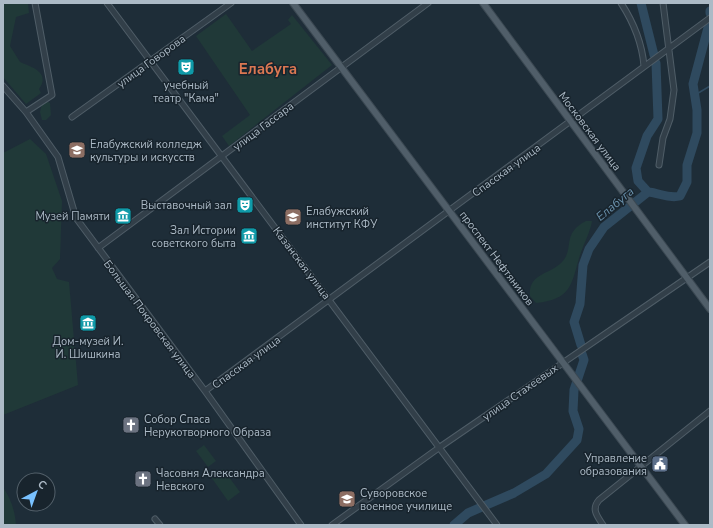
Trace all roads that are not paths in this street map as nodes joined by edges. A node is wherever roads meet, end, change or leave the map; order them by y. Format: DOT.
graph roads {
  1 [pos="35,3"];
  2 [pos="107,3"];
  3 [pos="231,3"];
  4 [pos="293,3"];
  5 [pos="428,3"];
  6 [pos="483,3"];
  7 [pos="621,3"];
  8 [pos="663,3"];
  9 [pos="710,18"];
  10 [pos="670,49"];
  11 [pos="149,62"];
  12 [pos="644,66"];
  13 [pos="340,67"];
  14 [pos="3,86"];
  15 [pos="26,112"];
  16 [pos="72,117"];
  17 [pos="570,122"];
  18 [pos="222,156"];
  19 [pos="659,165"];
  20 [pos="450,211"];
  21 [pos="98,248"];
  22 [pos="710,262"];
  23 [pos="686,278"];
  24 [pos="330,301"];
  25 [pos="710,309"];
  26 [pos="563,362"];
  27 [pos="205,391"];
  28 [pos="710,411"];
  29 [pos="440,447"];
  30 [pos="641,466"];
  31 [pos="155,519"];
  32 [pos="160,525"];
  33 [pos="301,525"];
  34 [pos="332,525"];
  35 [pos="496,525"];
  36 [pos="603,525"];
  37 [pos="685,525"];
  1 -- 15 [label="street"];
  2 -- 11 [label="street, Казанская улица"];
  3 -- 11 [label="street, улица Говорова"];
  4 -- 13 [label="main road, проспект Нефтяников"];
  5 -- 13 [label="street, улица Гассара"];
  6 -- 17 [label="main road, Московская улица"];
  7 -- 12 [label="street"];
  8 -- 10 [label="street"];
  9 -- 10 [label="street, Спасская улица"];
  10 -- 12 [label="street, Спасская улица"];
  10 -- 19 [label="street"];
  11 -- 16 [label="street, улица Говорова"];
  11 -- 18 [label="street, Казанская улица"];
  12 -- 17 [label="street, Спасская улица"];
  13 -- 18 [label="street, улица Гассара"];
  13 -- 20 [label="main road, проспект Нефтяников"];
  14 -- 15 [label="street, Большая Покровская улица"];
  15 -- 21 [label="street, Большая Покровская улица"];
  17 -- 20 [label="street, Спасская улица"];
  17 -- 23 [label="main road, Московская улица"];
  18 -- 21 [label="street, улица Гассара"];
  18 -- 24 [label="street, Казанская улица"];
  20 -- 24 [label="street, Спасская улица"];
  20 -- 26 [label="main road, проспект Нефтяников"];
  21 -- 27 [label="street, Большая Покровская улица"];
  22 -- 23 [label="street, улица Стахеевых"];
  23 -- 25 [label="main road, Московская улица"];
  23 -- 26 [label="street, улица Стахеевых"];
  24 -- 27 [label="street, Спасская улица"];
  24 -- 29 [label="street, Казанская улица"];
  26 -- 29 [label="street, улица Стахеевых"];
  26 -- 30 [label="main road, проспект Нефтяников"];
  27 -- 33 [label="street, Большая Покровская улица"];
  28 -- 30 [label="street"];
  29 -- 34 [label="street, улица Стахеевых"];
  29 -- 35 [label="street, Казанская улица"];
  30 -- 36 [label="street"];
  30 -- 37 [label="main road, проспект Нефтяников"];
  31 -- 32 [label="street"];
}
